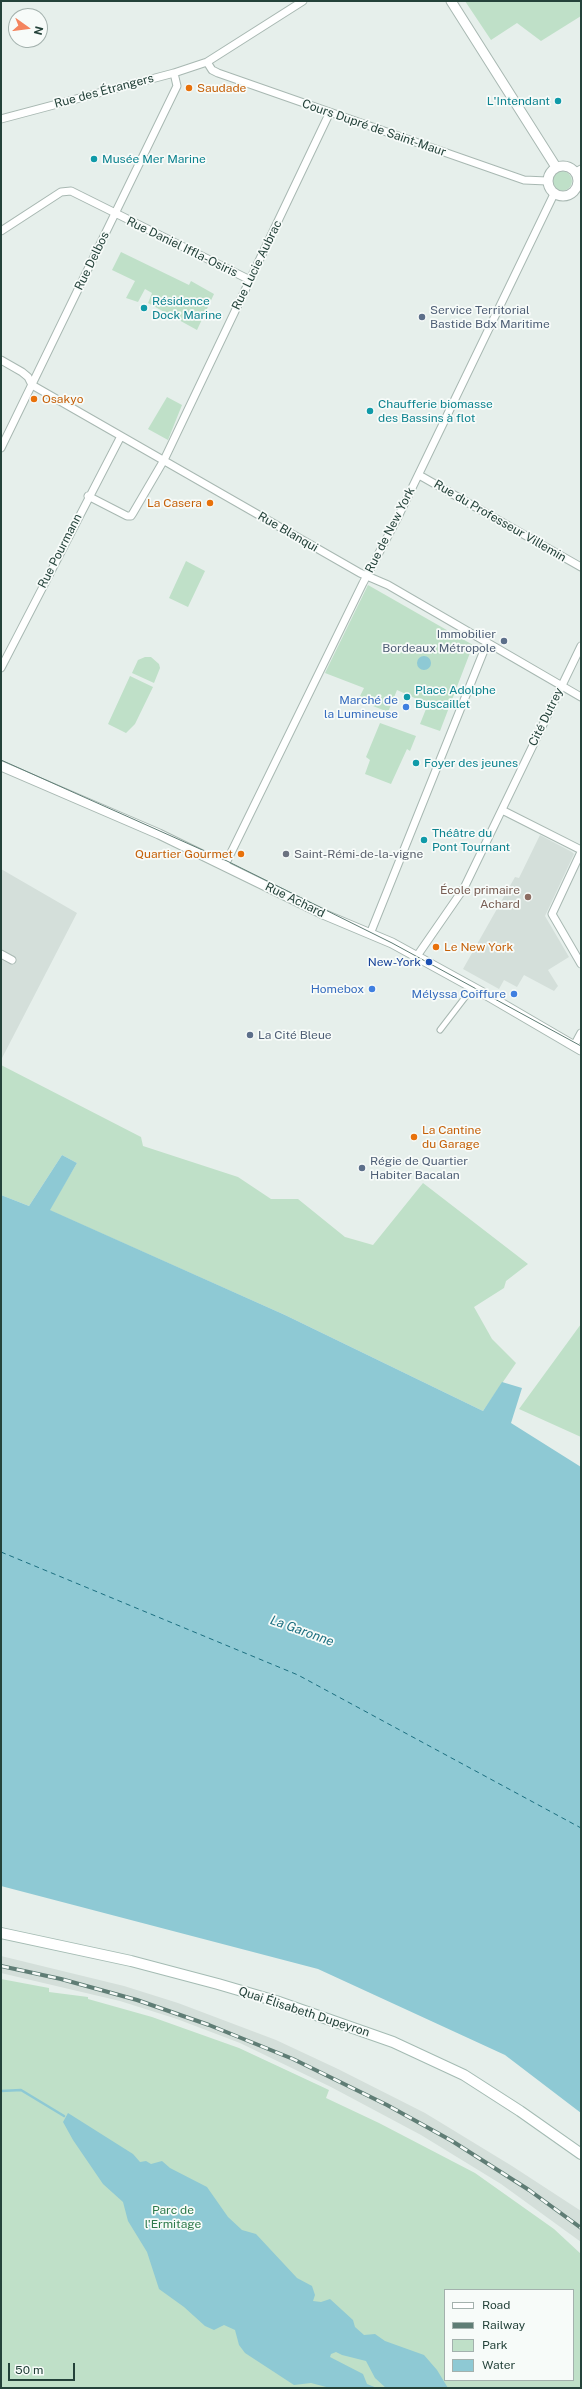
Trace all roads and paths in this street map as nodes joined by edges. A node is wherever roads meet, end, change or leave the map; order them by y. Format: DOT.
graph roads {
  1 [pos="303,1"];
  2 [pos="451,1"];
  3 [pos="207,62"];
  4 [pos="174,73"];
  5 [pos="330,112"];
  6 [pos="1,119"];
  7 [pos="556,167"];
  8 [pos="579,171"];
  9 [pos="548,181"];
  10 [pos="554,194"];
  11 [pos="577,195"];
  12 [pos="115,214"];
  13 [pos="1,230"];
  14 [pos="250,280"];
  15 [pos="1,360"];
  16 [pos="32,385"];
  17 [pos="121,436"];
  18 [pos="1,448"];
  19 [pos="164,460"];
  20 [pos="418,475"];
  21 [pos="88,496"];
  22 [pos="581,567"];
  23 [pos="367,576"];
  24 [pos="488,643"];
  25 [pos="581,646"];
  26 [pos="1,668"];
  27 [pos="561,686"];
  28 [pos="581,697"];
  29 [pos="1,766"];
  30 [pos="502,810"];
  31 [pos="581,851"];
  32 [pos="225,865"];
  33 [pos="370,934"];
  34 [pos="1,954"];
  35 [pos="417,956"];
  36 [pos="12,960"];
  37 [pos="581,964"];
  38 [pos="473,987"];
  39 [pos="440,1030"];
  40 [pos="581,1034"];
  41 [pos="577,1048"];
  42 [pos="1,1933"];
  43 [pos="581,2154"];
  1 -- 3 [label="street, Rue des Étrangers"];
  2 -- 7 [label="street"];
  3 -- 4 [label="street, Rue des Étrangers"];
  3 -- 5 [label="street, Cours Dupré de Saint-Maur"];
  4 -- 6 [label="street, Rue des Étrangers"];
  4 -- 12 [label="street, Rue Delbos"];
  5 -- 9 [label="street, Cours Dupré de Saint-Maur"];
  5 -- 14 [label="street, Rue Lucie Aubrac"];
  7 -- 8 [label="street"];
  7 -- 9 [label="street"];
  8 -- 11 [label="street"];
  9 -- 10 [label="street"];
  10 -- 11 [label="street"];
  10 -- 20 [label="street, Rue de New York"];
  12 -- 13 [label="street, Rue Daniel Iffla-Osiris"];
  12 -- 14 [label="street, Rue Daniel Iffla-Osiris"];
  12 -- 16 [label="street, Rue Delbos"];
  14 -- 19 [label="street, Rue Lucie Aubrac"];
  15 -- 16 [label="street, Rue Blanqui"];
  16 -- 17 [label="street, Rue Blanqui"];
  16 -- 18 [label="street, Rue Delbos"];
  17 -- 19 [label="street, Rue Blanqui"];
  17 -- 21 [label="street, Rue Pourmann"];
  19 -- 21 [label="street, Rue Lucie Aubrac"];
  19 -- 23 [label="street, Rue Blanqui"];
  20 -- 22 [label="street, Rue du Professeur Villemin"];
  20 -- 23 [label="street, Rue de New York"];
  21 -- 26 [label="street, Rue Pourmann"];
  23 -- 24 [label="street, Rue Blanqui"];
  23 -- 32 [label="street, Rue de New York"];
  24 -- 27 [label="street, Rue Blanqui"];
  24 -- 33 [label="street"];
  25 -- 27 [label="street, Cité Dutrey"];
  27 -- 28 [label="street, Rue Blanqui"];
  27 -- 30 [label="street, Cité Dutrey"];
  29 -- 32 [label="street, Rue Achard"];
  30 -- 31 [label="street"];
  30 -- 35 [label="street, Cité Dutrey"];
  31 -- 37 [label="street"];
  32 -- 33 [label="street, Rue Achard"];
  33 -- 35 [label="street, Rue Achard"];
  34 -- 36 [label="street"];
  35 -- 38 [label="street, Rue Achard"];
  38 -- 39 [label="street"];
  38 -- 41 [label="street, Rue Achard"];
  40 -- 41 [label="street"];
  42 -- 43 [label="main road, Quai Élisabeth Dupeyron"];
}
